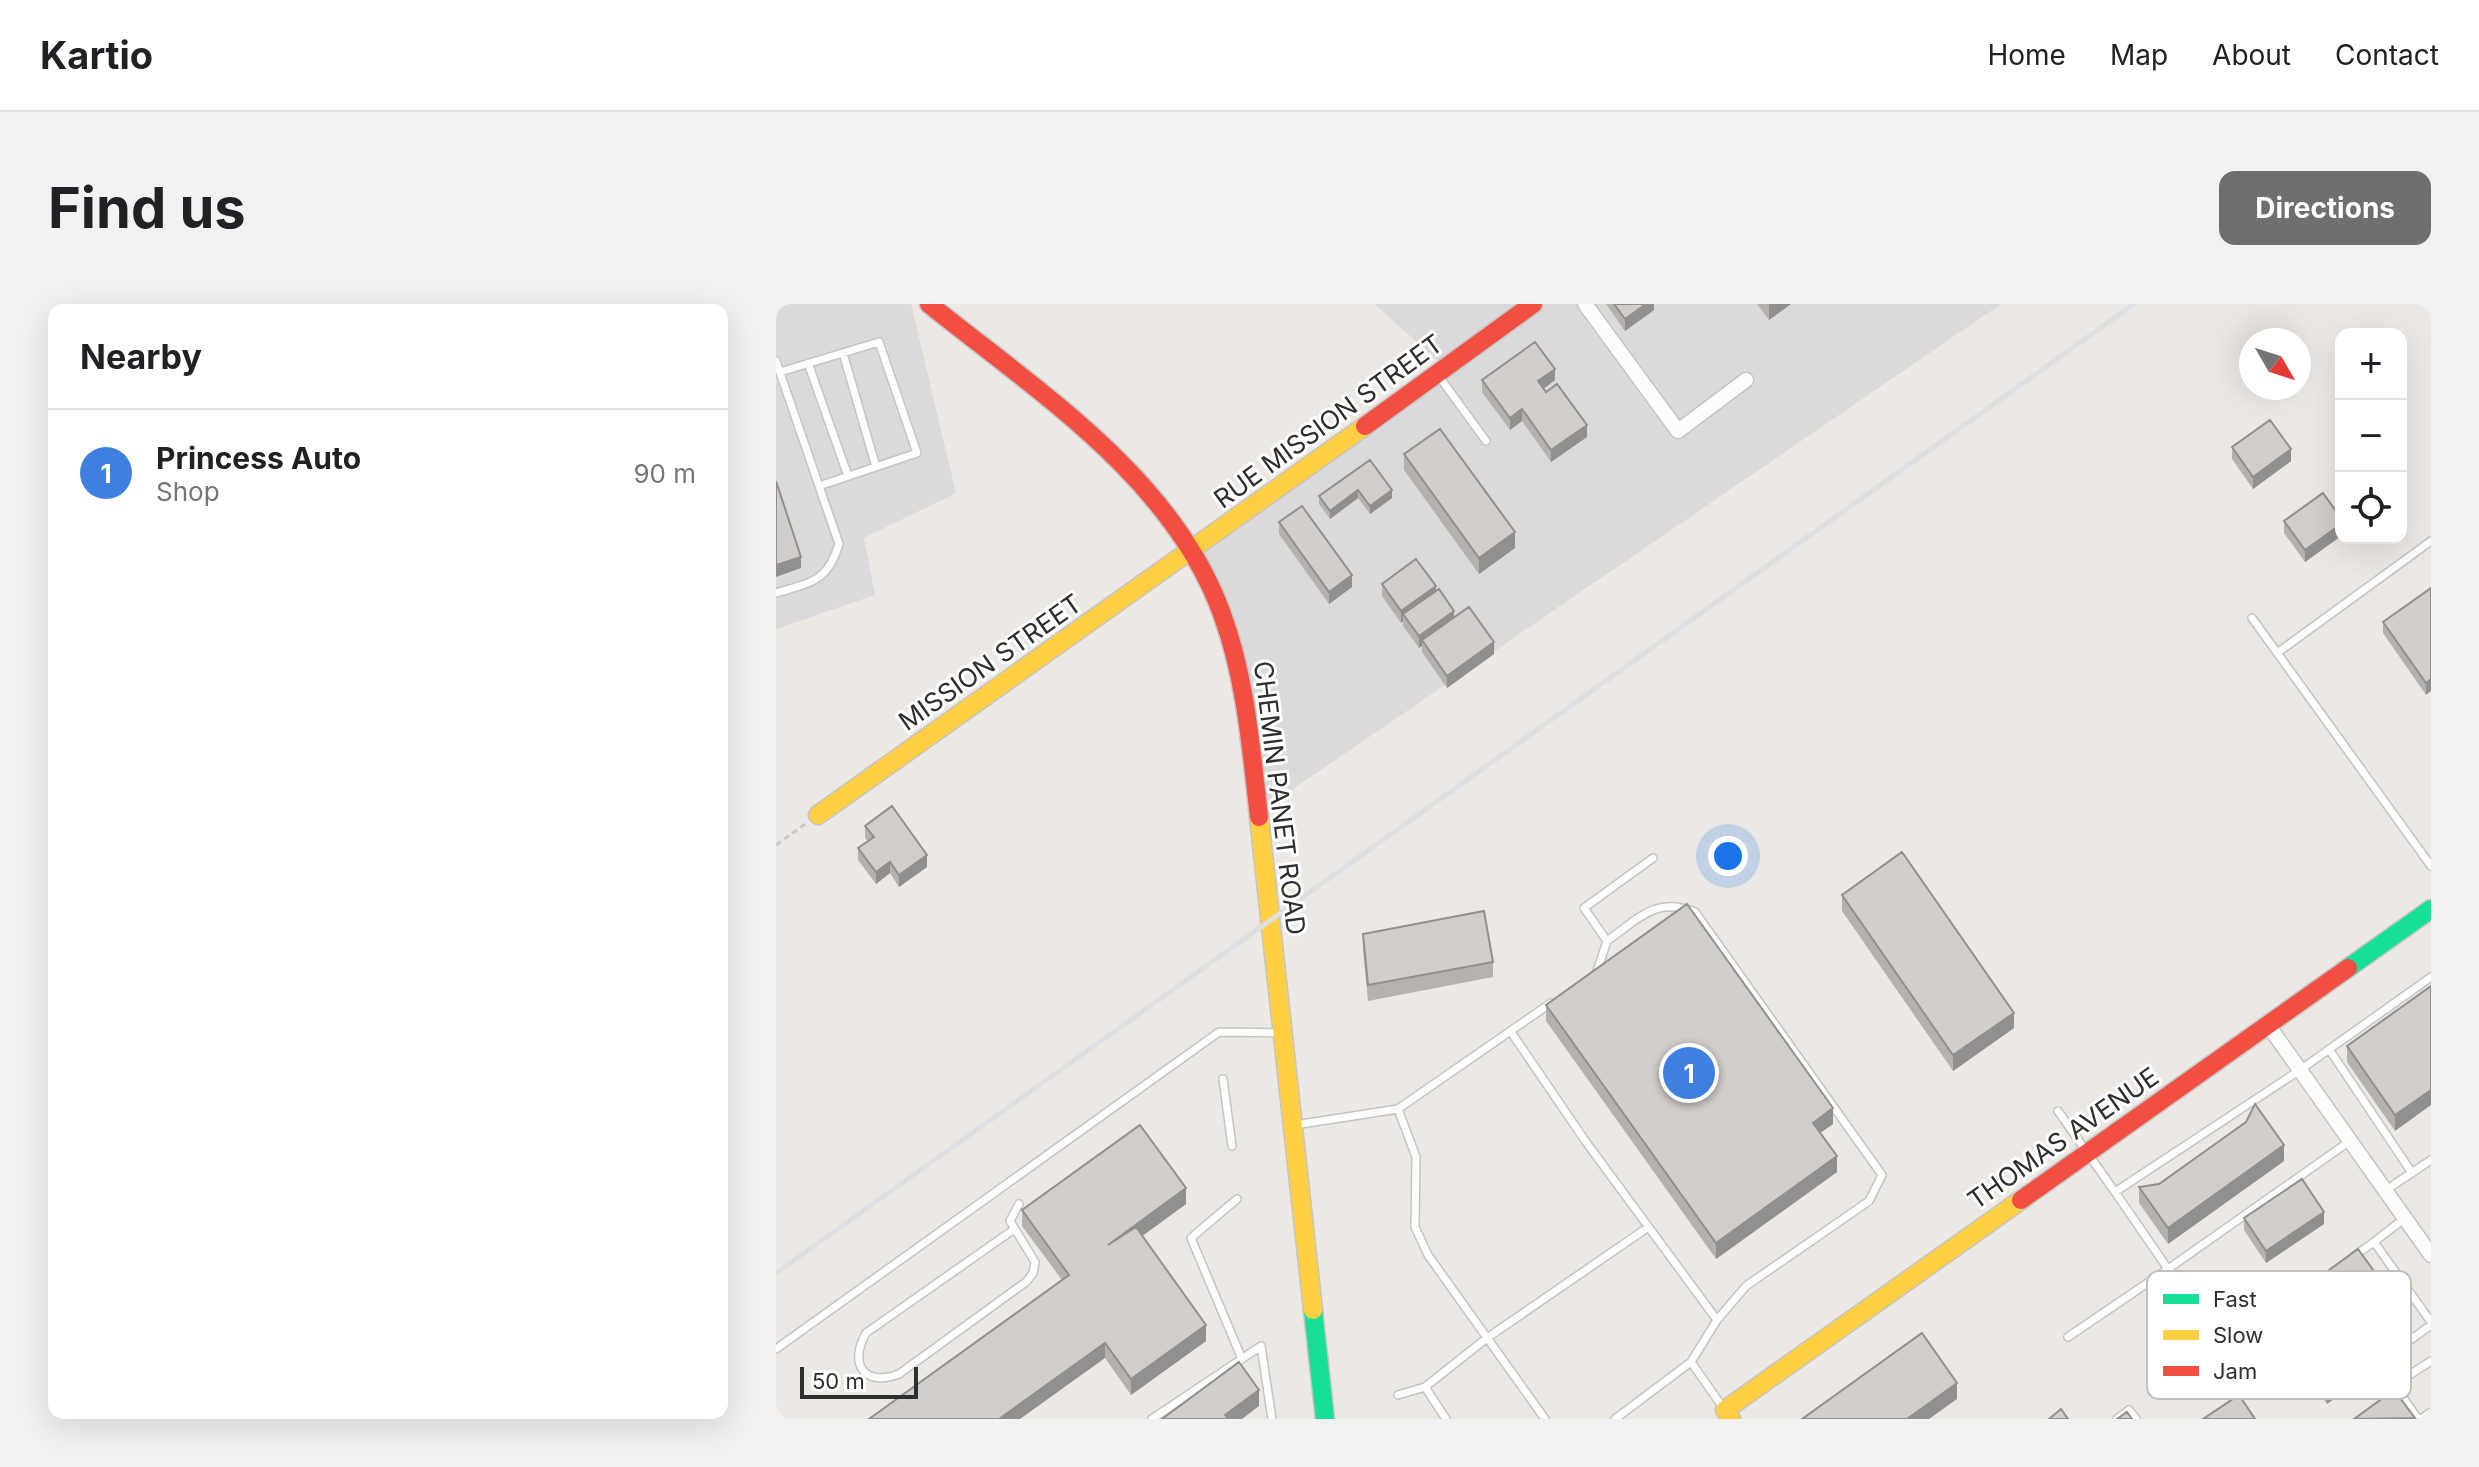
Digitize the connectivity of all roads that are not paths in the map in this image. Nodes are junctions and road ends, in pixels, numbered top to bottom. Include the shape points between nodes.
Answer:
1 (929, 304) edge
2 (1533, 304) edge
3 (1585, 304) edge
4 (843, 353) junction
5 (776, 361) edge
6 (808, 363) junction
7 (780, 372) junction
8 (1436, 373) junction
9 (1746, 380) dead end
10 (1486, 441) dead end
11 (876, 467) junction
12 (848, 476) junction
13 (819, 486) junction
14 (2431, 541) edge
15 (1192, 552) junction
16 (776, 593) edge
17 (2252, 618) dead end
18 (2277, 653) junction
19 (818, 815) road end
20 (1653, 858) dead end
21 (2431, 866) edge
22 (2431, 909) edge
23 (1607, 941) junction
24 (2431, 977) edge
25 (1587, 978) edge
26 (1561, 996) edge
27 (2268, 1025) junction
28 (1511, 1032) junction
29 (1282, 1033) junction
30 (2329, 1049) junction
31 (2300, 1070) junction
32 (1223, 1079) dead end
33 (1398, 1109) junction
34 (2058, 1111) dead end
35 (1293, 1125) junction
36 (2350, 1141) junction
37 (1232, 1146) dead end
38 (2089, 1152) junction
39 (2431, 1160) edge
40 (2412, 1173) junction
41 (2386, 1191) junction
42 (2115, 1192) junction
43 (1237, 1199) dead end
44 (1019, 1204) dead end
45 (2405, 1218) junction
46 (1647, 1228) junction
47 (1013, 1230) junction
48 (2374, 1242) junction
49 (2431, 1255) edge
50 (2349, 1260) edge
51 (2168, 1269) junction
52 (2165, 1271) edge
53 (2394, 1271) edge
54 (2147, 1283) edge
55 (2411, 1295) edge
56 (1717, 1320) junction
57 (2431, 1323) edge
58 (2068, 1337) dead end
59 (1487, 1338) junction
60 (2411, 1338) edge
61 (776, 1349) edge
62 (1242, 1359) junction
63 (2431, 1361) edge
64 (1691, 1362) junction
65 (2411, 1374) edge
66 (1425, 1387) junction
67 (1398, 1395) dead end
68 (2405, 1399) edge
69 (2431, 1412) edge
70 (1728, 1415) edge
71 (1152, 1419) edge
72 (1272, 1419) edge
73 (1325, 1419) edge
74 (1446, 1419) edge
75 (1545, 1419) edge
76 (1615, 1419) edge
77 (2117, 1419) edge
78 (2136, 1419) edge
79 (2420, 1419) edge

1 - 15 street, CHEMIN PANET ROAD via 1069,418 1138,484
2 - 8 street, RUE MISSION STREET
3 - 9 street via 1678,431
4 - 6 lane
4 - 11 lane
4 - 11 lane via 879,342 917,453
5 - 7 lane
6 - 7 lane
6 - 12 lane
7 - 13 lane
8 - 10 lane
8 - 15 street, RUE MISSION STREET
11 - 12 lane
12 - 13 lane
13 - 16 lane via 839,544 833,564 821,579
14 - 18 lane
15 - 19 street, MISSION STREET
15 - 29 street, CHEMIN PANET ROAD via 1234,648 1243,689
17 - 18 lane
18 - 21 lane
20 - 23 lane via 1584,908
22 - 27 street, THOMAS AVENUE
23 - 25 lane via 1599,970
23 - 56 lane via 1653,908 1675,903 1695,912 1882,1175 1869,1201 1746,1286
24 - 30 lane
26 - 28 lane
27 - 31 street
27 - 38 street, THOMAS AVENUE
28 - 33 lane
28 - 46 lane
29 - 35 street, CHEMIN PANET ROAD
29 - 61 lane via 1219,1032
30 - 31 lane
30 - 40 lane
31 - 36 street
31 - 42 lane
32 - 37 lane
33 - 35 lane
33 - 59 lane via 1416,1157 1415,1227 1428,1255
34 - 38 lane
35 - 73 street, CHEMIN PANET ROAD
36 - 41 street
36 - 51 lane
38 - 42 lane
38 - 70 street, THOMAS AVENUE
39 - 40 lane
40 - 41 lane
41 - 45 street
42 - 51 lane
43 - 62 lane via 1191,1238
44 - 47 lane via 1010,1221
45 - 48 lane
45 - 49 street
46 - 56 lane
46 - 59 lane
47 - 47 lane via 1035,1262 1026,1282 899,1374 884,1380 870,1375 859,1363 857,1350 866,1333
48 - 50 lane
48 - 53 lane
51 - 52 lane
54 - 58 lane
55 - 57 lane
56 - 64 lane
57 - 60 lane
59 - 66 lane
59 - 75 lane
62 - 71 lane
62 - 72 lane via 1261,1346
63 - 65 lane
64 - 70 lane
64 - 76 lane
66 - 67 lane
66 - 74 lane
68 - 79 lane
69 - 79 lane
77 - 78 lane via 2129,1410

